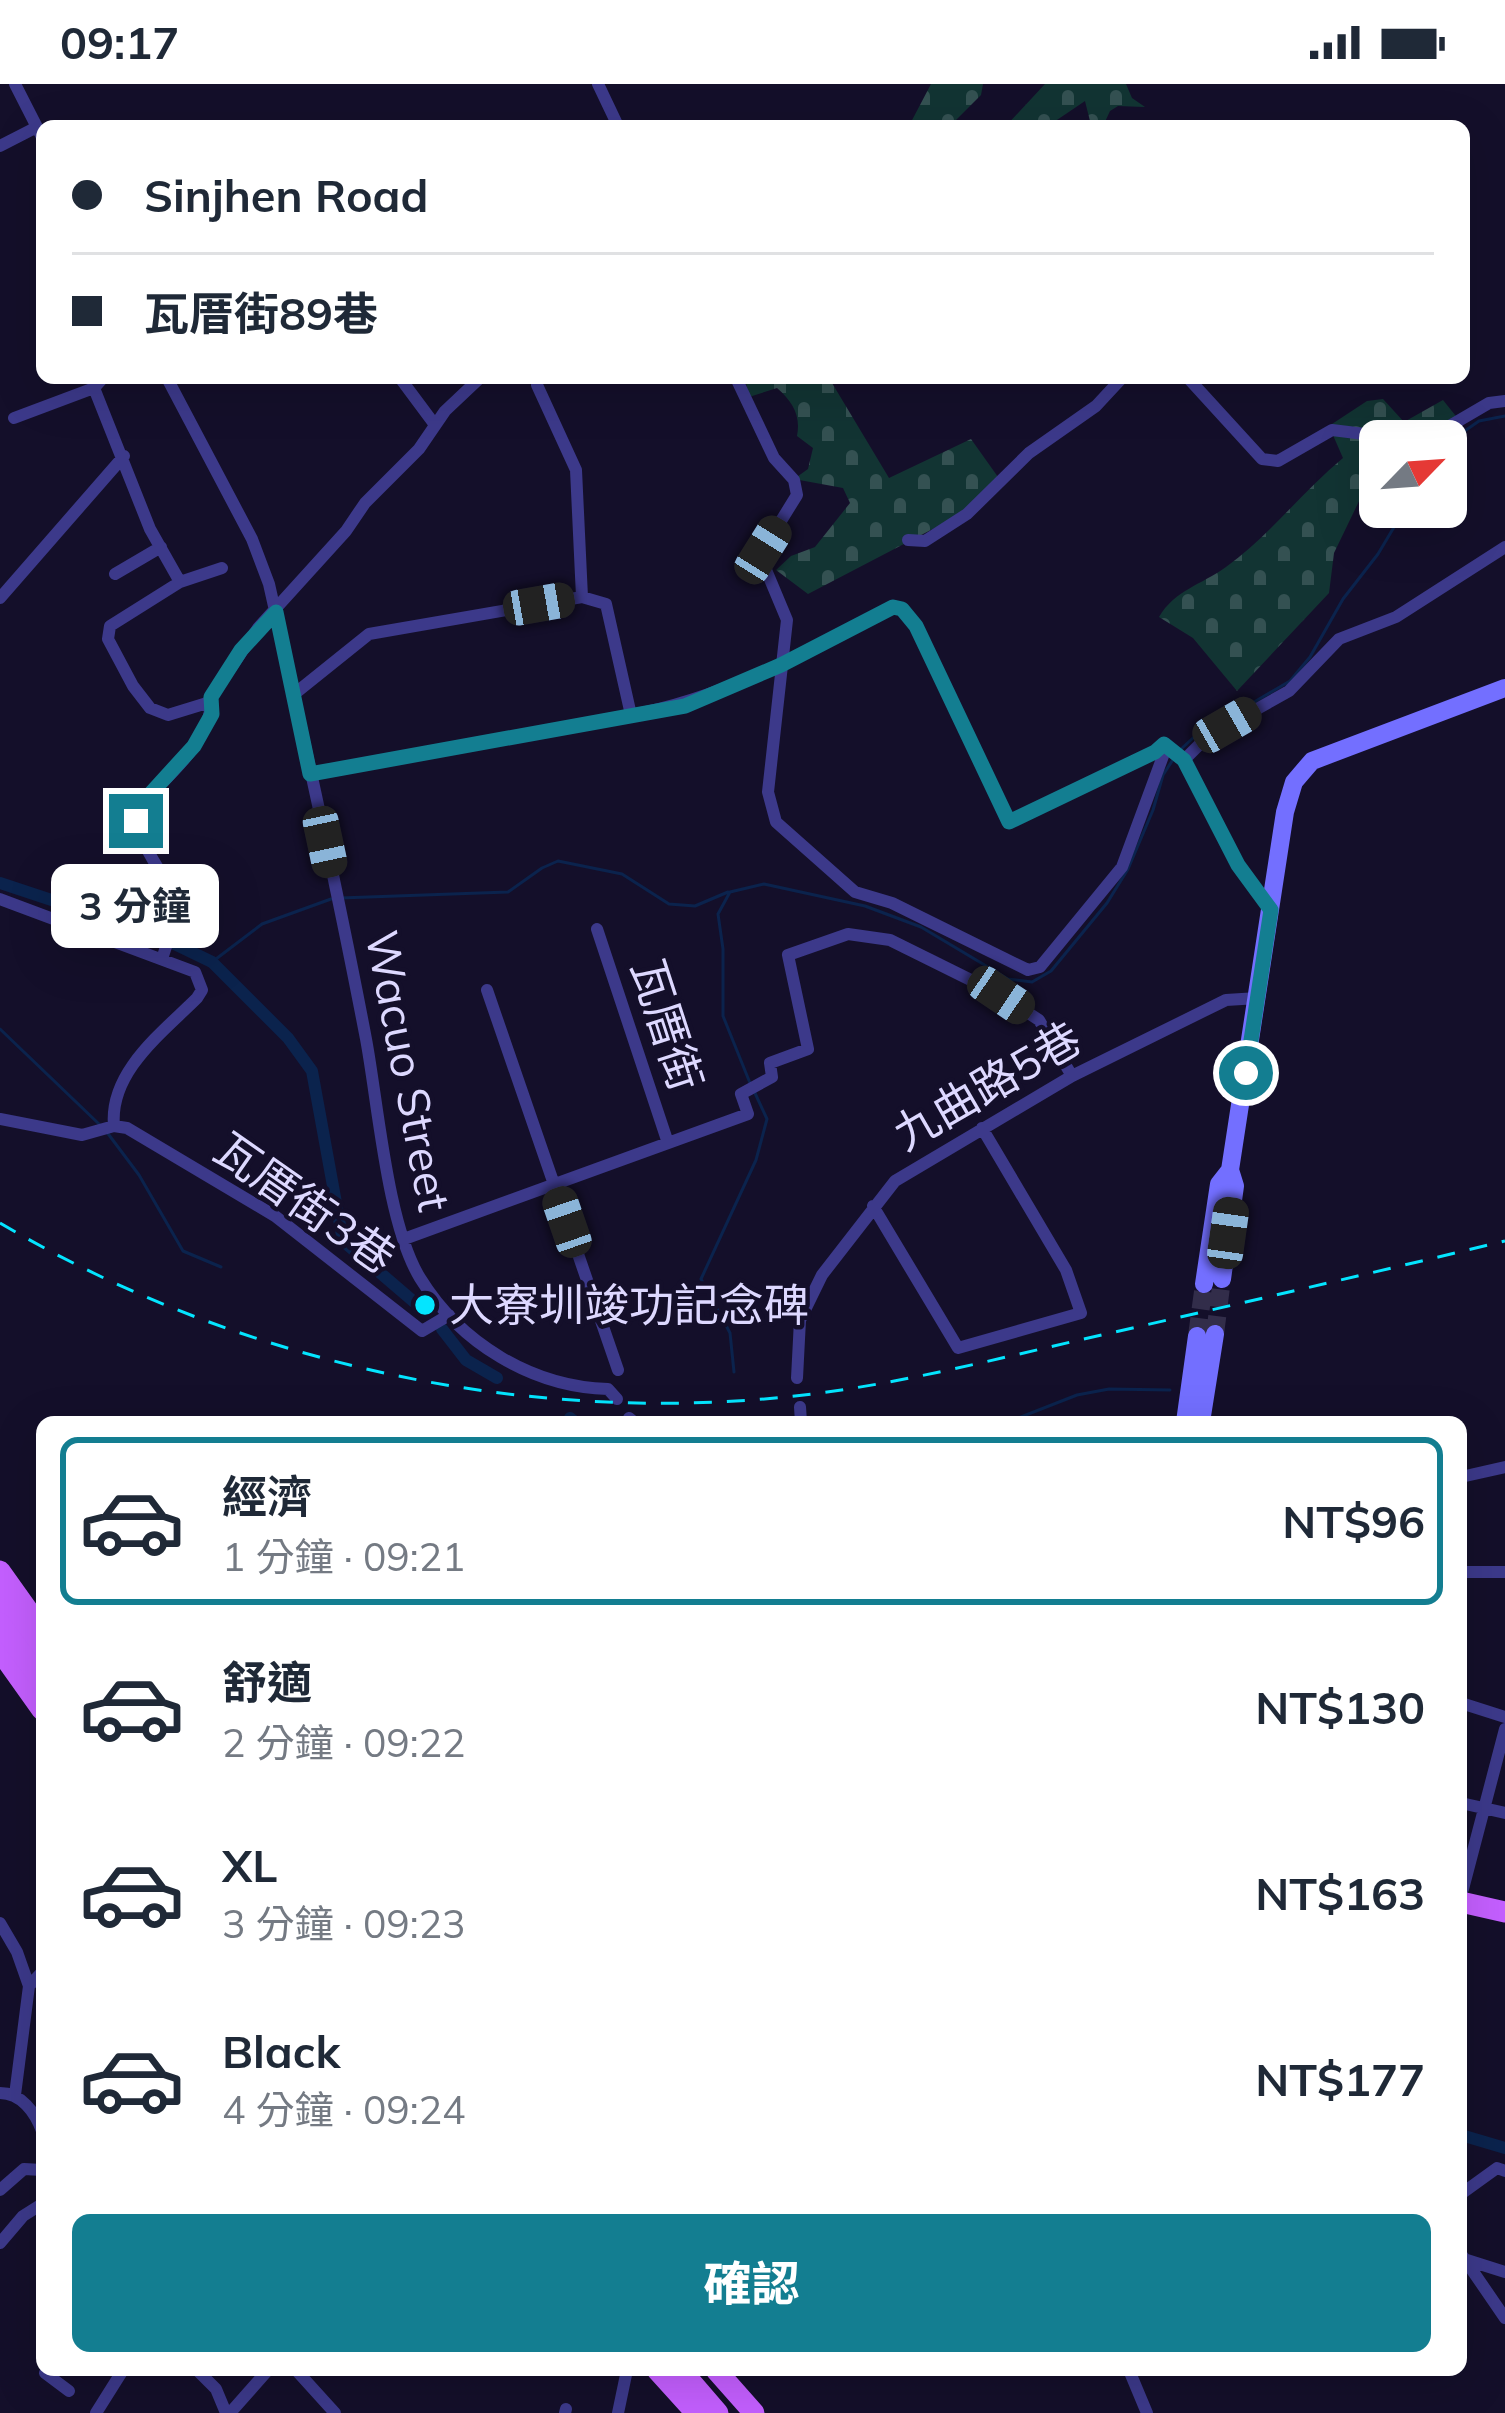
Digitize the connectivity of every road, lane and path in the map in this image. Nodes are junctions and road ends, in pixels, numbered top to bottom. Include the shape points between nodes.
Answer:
1 (15, 84) edge
2 (598, 84) edge
3 (615, 120) edge
4 (36, 124) edge
5 (36, 133) edge
6 (0, 146) edge
7 (97, 384) edge
8 (99, 384) edge
9 (170, 384) edge
10 (404, 384) edge
11 (474, 384) edge
12 (739, 384) edge
13 (1116, 384) edge
14 (1193, 384) edge
15 (537, 385) dead end
16 (1505, 401) edge
17 (14, 418) dead end
18 (1459, 420) edge
19 (435, 425) junction
20 (1359, 433) edge
21 (124, 456) junction
22 (908, 539) dead end
23 (161, 547) junction
24 (1505, 547) edge
25 (223, 568) dead end
26 (116, 574) dead end
27 (180, 582) junction
28 (582, 597) junction
29 (0, 598) edge
30 (276, 612) junction
31 (781, 665) junction
32 (1505, 688) edge
33 (293, 695) junction
34 (211, 697) junction
35 (625, 716) junction
36 (1166, 748) junction
37 (1184, 760) junction
38 (310, 774) junction
39 (0, 899) edge
40 (1271, 910) junction
41 (597, 929) dead end
42 (164, 956) junction
43 (487, 990) dead end
44 (1258, 998) junction
45 (1072, 1076) junction
46 (0, 1119) edge
47 (111, 1127) junction
48 (982, 1127) junction
49 (668, 1143) junction
50 (554, 1185) junction
51 (873, 1206) junction
52 (404, 1239) junction
53 (1213, 1281) tunnel mouth
54 (449, 1315) junction
55 (618, 1370) dead end
56 (797, 1378) dead end
57 (617, 1399) dead end
58 (1186, 1416) edge
59 (1201, 1416) edge
60 (1505, 1467) edge
61 (1467, 1476) edge
62 (0, 1571) edge
63 (1505, 1571) edge
64 (1467, 1572) edge
65 (0, 1598) edge
66 (36, 1622) edge
67 (0, 1623) edge
68 (36, 1649) edge
69 (2, 1656) edge
70 (36, 1658) edge
71 (36, 1674) edge
72 (36, 1701) edge
73 (1467, 1705) edge
74 (1505, 1717) edge
75 (1505, 1729) edge
76 (1467, 1804) edge
77 (1484, 1808) junction
78 (1505, 1813) edge
79 (1467, 1874) edge
80 (1467, 1894) edge
81 (1467, 1895) edge
82 (1505, 1898) edge
83 (1505, 1912) edge
84 (0, 1923) edge
85 (36, 1978) edge
86 (28, 1986) junction
87 (8, 2094) edge
88 (36, 2120) edge
89 (36, 2170) edge
90 (1505, 2171) edge
91 (1467, 2189) edge
92 (0, 2190) edge
93 (36, 2208) edge
94 (0, 2242) edge
95 (1467, 2258) edge
96 (1467, 2263) edge
97 (1505, 2272) edge
98 (1505, 2318) edge
99 (49, 2376) edge
100 (119, 2376) edge
101 (203, 2376) edge
102 (262, 2376) edge
103 (301, 2376) edge
104 (626, 2376) edge
105 (662, 2376) edge
106 (686, 2376) edge
107 (706, 2376) edge
108 (721, 2376) edge
109 (1132, 2376) edge
110 (69, 2391) dead end
111 (689, 2406) edge
112 (96, 2413) edge
113 (228, 2413) edge
114 (335, 2413) edge
115 (618, 2413) edge
116 (718, 2413) edge
117 (739, 2413) edge
118 (754, 2413) edge
119 (1147, 2413) edge

1 - 4 street
2 - 3 street
5 - 6 street
7 - 17 street
8 - 21 street
9 - 30 street, Wacuo Street via 252,539
10 - 19 street
11 - 19 street
12 - 31 street via 797,495 763,550 785,609
13 - 22 street via 967,514 925,541
14 - 20 street via 1262,459 1278,461 1332,430
15 - 28 street via 576,470
16 - 18 street
19 - 30 street
21 - 23 street
21 - 29 street
23 - 26 street
23 - 27 street
24 - 37 street via 1396,617 1339,639 1289,691 1207,737
25 - 27 street
27 - 34 street via 125,614 108,639 158,713 200,708
28 - 33 street via 369,634
28 - 35 street via 606,604
30 - 33 street, Wacuo Street
30 - 34 street
31 - 35 street via 685,706
31 - 36 street via 902,609 1009,822
31 - 36 street via 768,792 776,822 855,892 1028,970 1058,948 1122,867
32 - 40 street via 1339,749 1301,771 1285,812
33 - 38 street, Wacuo Street
34 - 42 street via 212,714 194,746 142,803 136,821 176,899 179,918
35 - 38 street
36 - 37 street
37 - 40 street
38 - 52 street, Wacuo Street
39 - 42 street
40 - 44 street
41 - 49 street, 瓦厝街
42 - 47 street via 196,972 202,990 142,1052 112,1108
43 - 50 street
44 - 45 street, 九曲路5巷 via 1226,1000
44 - 53 street via 1230,1169 1219,1184
45 - 48 street, 九曲路5巷
45 - 49 street, 瓦厝街 via 1039,1020 1001,995 890,940 848,934 788,955 808,1049 770,1063 772,1078 741,1094 748,1114
46 - 47 street via 91,1135
47 - 54 street, 瓦厝街3巷 via 127,1128 274,1216 422,1331
48 - 51 street, 九曲路5巷 via 912,1168
48 - 51 street via 1066,1270 1081,1313 958,1348
49 - 50 street, 瓦厝街
50 - 52 street, 瓦厝街
50 - 55 street
51 - 56 street, 九曲路5巷 via 800,1320
52 - 54 street, Wacuo Street
54 - 57 street, Wacuo Street via 532,1375 608,1389
58 - 59 street via 1206,1335
60 - 61 street
62 - 66 main road
63 - 64 street
65 - 68 main road
67 - 71 main road, bridge
69 - 70 main road
69 - 72 main road
73 - 74 street
75 - 77 street
76 - 77 street
77 - 78 street
77 - 79 street
80 - 82 main road
81 - 83 main road
84 - 86 street
85 - 86 street
86 - 87 street
87 - 88 street
89 - 92 street
90 - 91 street via 1496,2168
93 - 94 street
95 - 97 street
96 - 98 street
99 - 110 street
100 - 112 street
101 - 113 street
102 - 113 street
103 - 114 street
104 - 115 street
105 - 111 main road
106 - 116 main road
107 - 117 main road
108 - 118 main road
109 - 119 street

